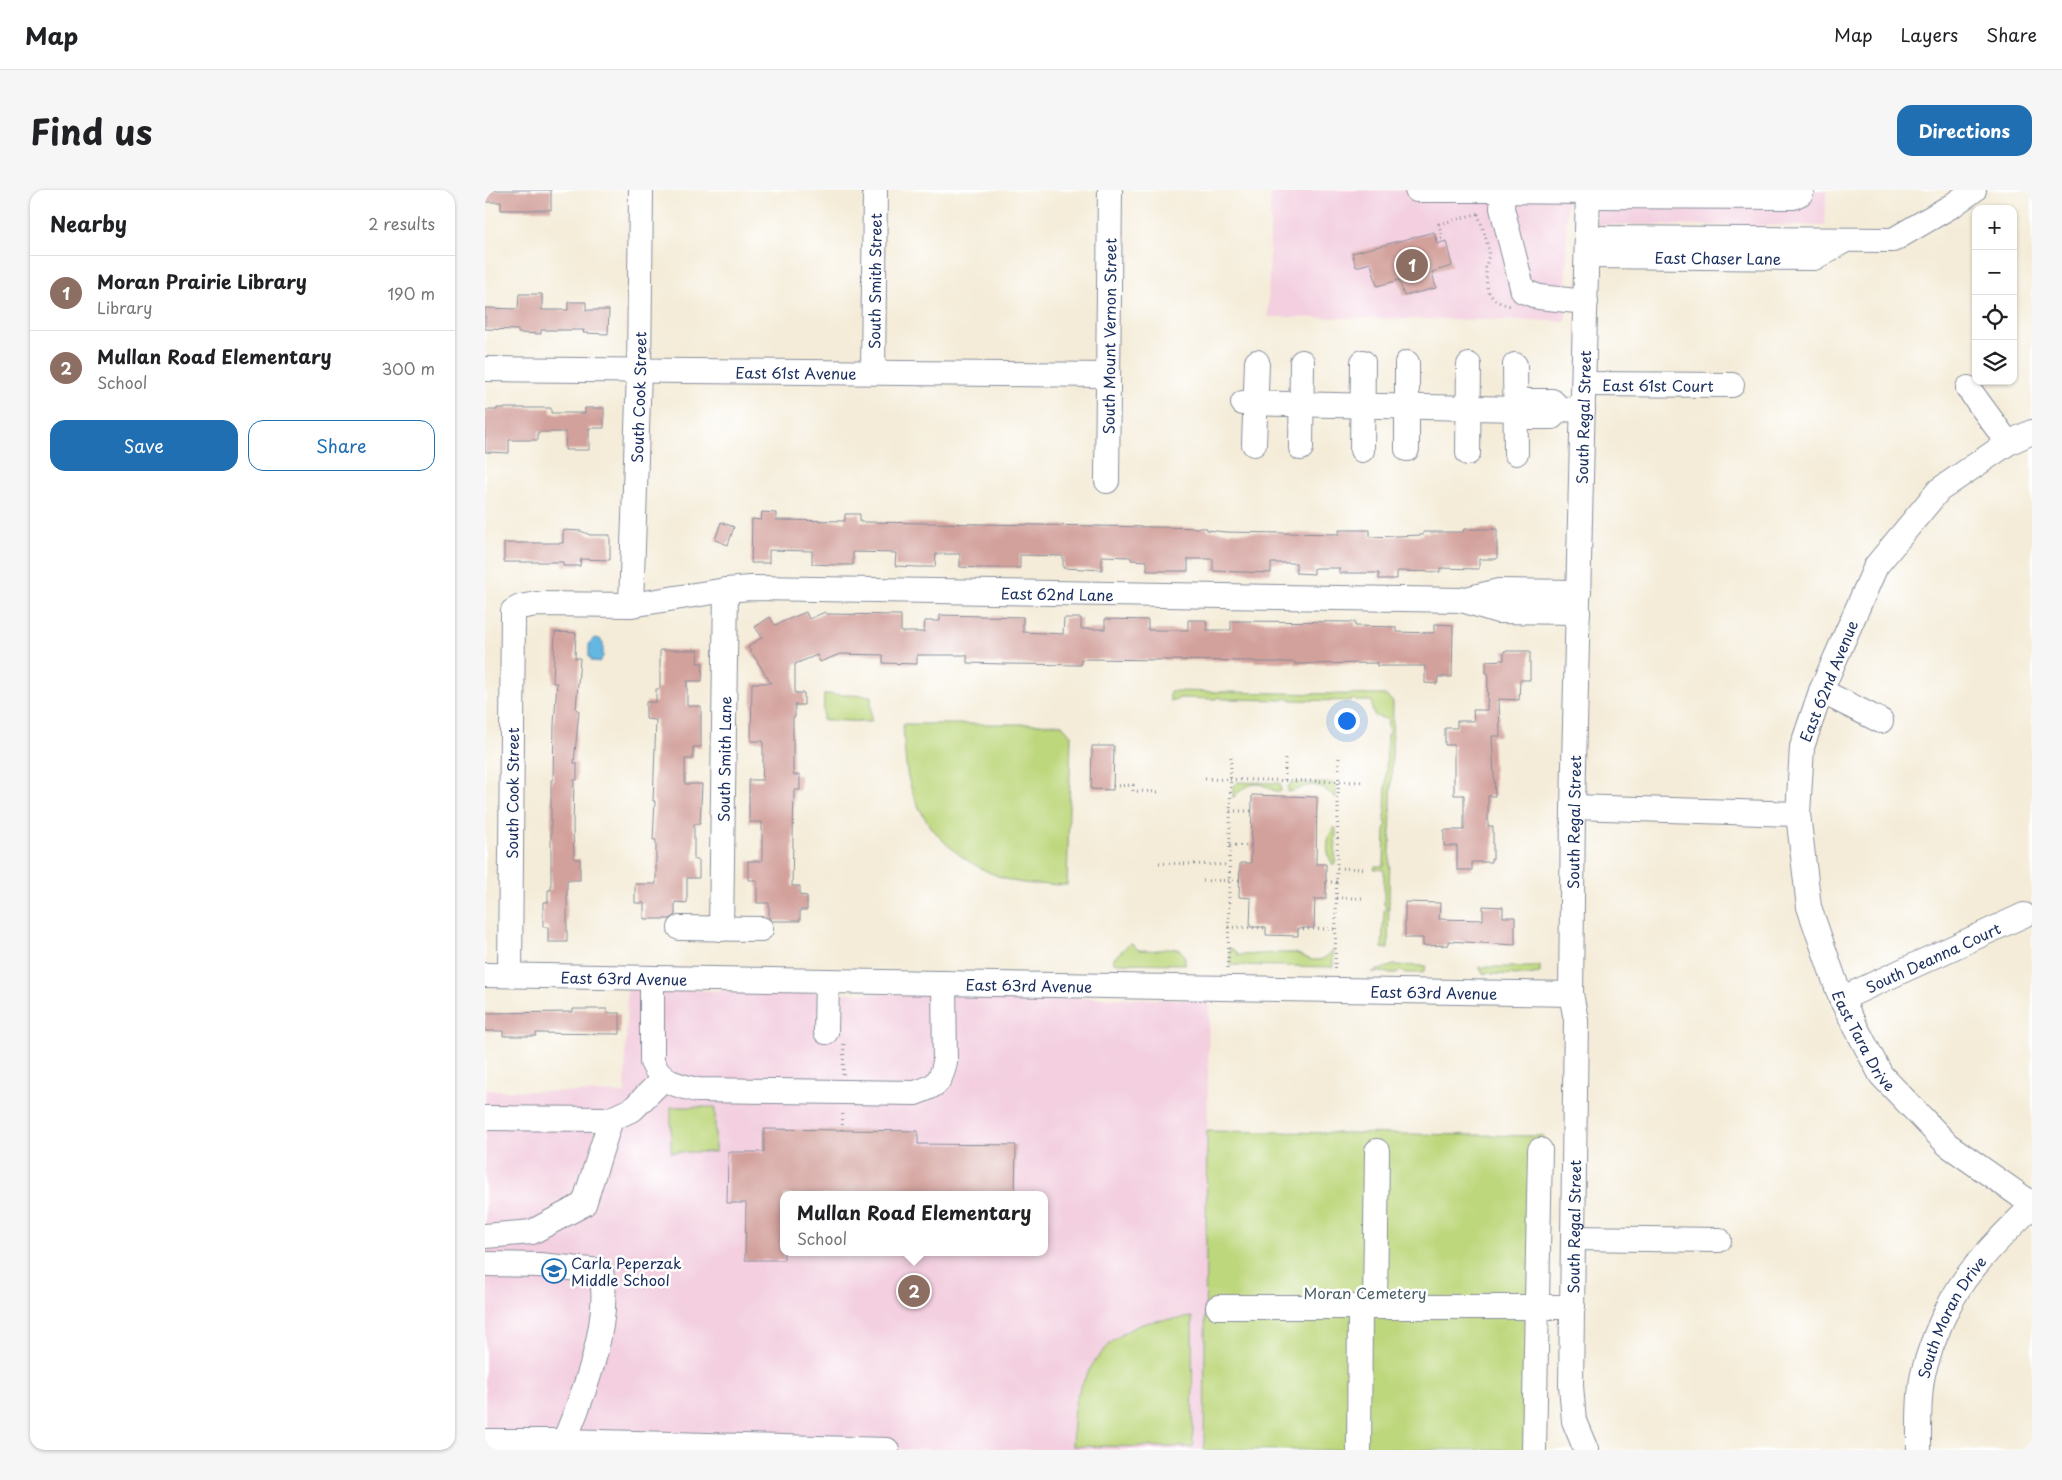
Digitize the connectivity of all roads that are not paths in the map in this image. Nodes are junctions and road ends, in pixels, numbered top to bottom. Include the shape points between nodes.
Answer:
1 (641, 190) edge
2 (875, 190) edge
3 (1109, 190) edge
4 (1417, 190) edge
5 (1503, 190) edge
6 (1802, 190) edge
7 (1972, 191) edge
8 (1588, 193) edge
9 (1773, 193) edge
10 (1587, 247) junction
11 (1586, 302) junction
12 (1257, 362) dead end
13 (1302, 362) dead end
14 (1363, 362) dead end
15 (1407, 363) dead end
16 (1469, 365) dead end
17 (1515, 365) dead end
18 (485, 369) edge
19 (639, 371) junction
20 (873, 372) junction
21 (1107, 375) junction
22 (1584, 384) junction
23 (1731, 385) dead end
24 (1968, 388) dead end
25 (1249, 403) junction
26 (1302, 404) junction
27 (1362, 405) junction
28 (1406, 406) junction
29 (1469, 408) junction
30 (1518, 408) junction
31 (1583, 410) junction
32 (2032, 432) edge
33 (2008, 443) junction
34 (1254, 444) dead end
35 (1301, 448) dead end
36 (1362, 450) dead end
37 (1407, 450) dead end
38 (1468, 453) dead end
39 (1515, 453) dead end
40 (1107, 481) dead end
41 (726, 590) junction
42 (1462, 600) junction
43 (1579, 602) junction
44 (631, 605) junction
45 (1821, 692) junction
46 (1881, 720) dead end
47 (1573, 807) junction
48 (1799, 814) junction
49 (2024, 914) dead end
50 (680, 928) dead end
51 (721, 929) junction
52 (761, 929) dead end
53 (485, 975) edge
54 (510, 975) junction
55 (652, 978) junction
56 (827, 981) junction
57 (944, 983) junction
58 (1571, 994) junction
59 (1841, 999) junction
60 (835, 1032) road end
61 (663, 1079) junction
62 (485, 1118) edge
63 (611, 1119) junction
64 (1540, 1150) dead end
65 (1377, 1151) dead end
66 (2032, 1205) edge
67 (485, 1236) edge
68 (1574, 1238) junction
69 (1719, 1240) dead end
70 (485, 1264) edge
71 (1218, 1307) dead end
72 (1368, 1307) junction
73 (1537, 1307) junction
74 (1573, 1307) junction
75 (485, 1441) edge
76 (565, 1441) junction
77 (887, 1450) edge
78 (1359, 1450) edge
79 (1535, 1450) edge
80 (1586, 1450) edge
81 (1919, 1450) edge

1 - 19 street, South Cook Street
2 - 20 street, South Smith Street
3 - 21 street, South Mount Vernon Street
4 - 5 street
5 - 8 street
5 - 11 street via 1502,208 1523,291 1539,297
6 - 9 street via 1801,194 1793,197
7 - 10 street, East Chaser Lane via 1893,240 1846,240 1814,258
8 - 9 street
8 - 10 street, South Regal Street
10 - 11 street, South Regal Street
11 - 22 street, South Regal Street
12 - 25 street
13 - 26 street
14 - 27 street
15 - 28 street
16 - 29 street
17 - 30 street
18 - 19 street, East 61st Avenue
19 - 20 street, East 61st Avenue
19 - 44 street, South Cook Street
20 - 21 street, East 61st Avenue
21 - 40 street, South Mount Vernon Street
22 - 23 street, East 61st Court
22 - 31 street, South Regal Street
24 - 33 street
25 - 26 street
25 - 34 street
26 - 27 street
26 - 35 street
27 - 28 street
27 - 36 street
28 - 29 street
28 - 37 street
29 - 30 street
29 - 38 street
30 - 31 street via 1528,401 1552,401 1560,409
30 - 39 street
31 - 43 street, South Regal Street
32 - 33 street, East 62nd Avenue
33 - 45 street, East 62nd Avenue via 1939,490 1877,566
41 - 42 street, East 62nd Lane
41 - 44 street, East 62nd Lane
41 - 51 street, South Smith Lane
42 - 43 street, East 62nd Lane via 1499,591
42 - 43 street, East 62nd Lane via 1498,611 1526,612
43 - 47 street, South Regal Street
44 - 54 street, South Cook Street via 537,604 513,611
45 - 46 street
45 - 48 street, East 62nd Avenue via 1801,747
47 - 48 street
47 - 58 street, South Regal Street
48 - 59 street, East Tara Drive via 1809,907
49 - 59 street, South Deanna Court
50 - 51 street
51 - 52 street
53 - 54 street, East 63rd Avenue
54 - 55 street, East 63rd Avenue
55 - 56 street, East 63rd Avenue
55 - 61 street via 652,1062 656,1073
56 - 57 street, East 63rd Avenue
56 - 60 street
57 - 58 street, East 63rd Avenue
57 - 61 street via 945,1062 938,1082 929,1089 915,1093 697,1090
58 - 68 street, South Regal Street via 1576,1020
59 - 66 street, East Tara Drive via 1881,1075 1948,1145
61 - 63 street via 633,1109
62 - 63 street
63 - 67 street via 584,1204 532,1232
64 - 73 street
65 - 72 street
66 - 81 street, South Moran Drive via 1964,1281 1941,1324 1924,1371
68 - 69 street
68 - 74 street, South Regal Street
70 - 76 street via 601,1271 604,1282 602,1320 583,1397
71 - 72 street
72 - 73 street
72 - 78 street
73 - 74 street
73 - 79 street
74 - 80 street, South Regal Street via 1571,1385 1574,1421
75 - 76 street
76 - 77 street

